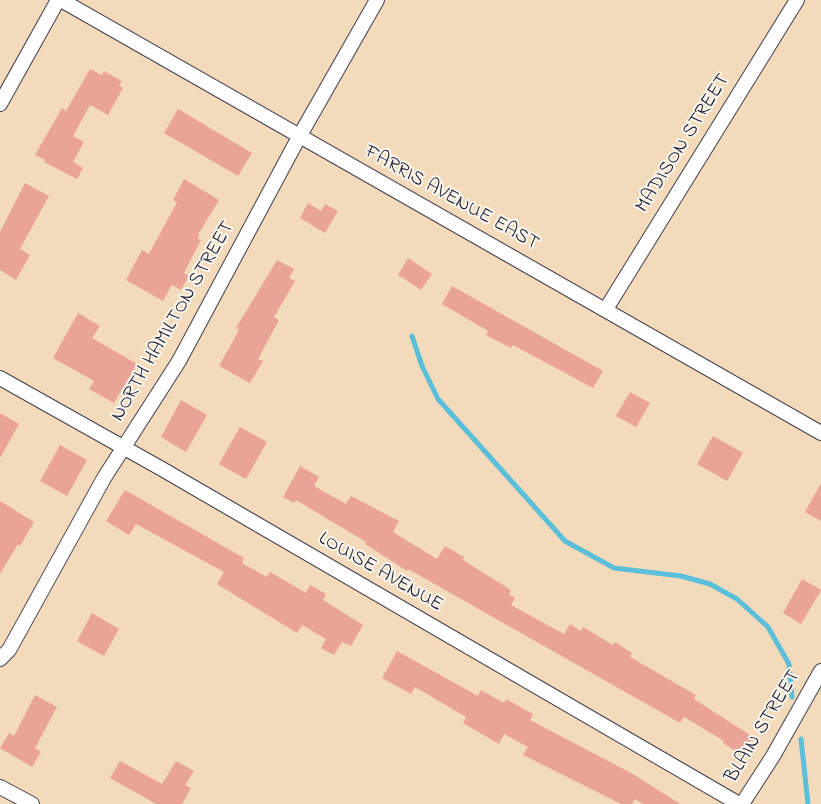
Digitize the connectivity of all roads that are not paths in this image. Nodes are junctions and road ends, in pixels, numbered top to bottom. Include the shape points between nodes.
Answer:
1 (60, 0) edge
2 (377, 0) edge
3 (797, 0) edge
4 (0, 104) edge
5 (299, 137) junction
6 (606, 309) junction
7 (0, 378) edge
8 (821, 433) edge
9 (125, 449) junction
10 (0, 659) edge
11 (821, 671) edge
12 (0, 787) edge
13 (32, 804) edge
14 (740, 804) edge

1 - 4 street
1 - 5 street, FARRIS AVENUE EAST
2 - 5 street, NORTH HAMILTON STREET
3 - 6 street, MADISON STREET
5 - 6 street, FARRIS AVENUE EAST
5 - 9 street, NORTH HAMILTON STREET via 179,361
6 - 8 street, FARRIS AVENUE EAST
7 - 9 street, LOUISE AVENUE
9 - 10 street, NORTH HAMILTON STREET via 104,478 9,650
9 - 14 street, LOUISE AVENUE
11 - 14 street, BLAIN STREET via 773,756
12 - 13 street

